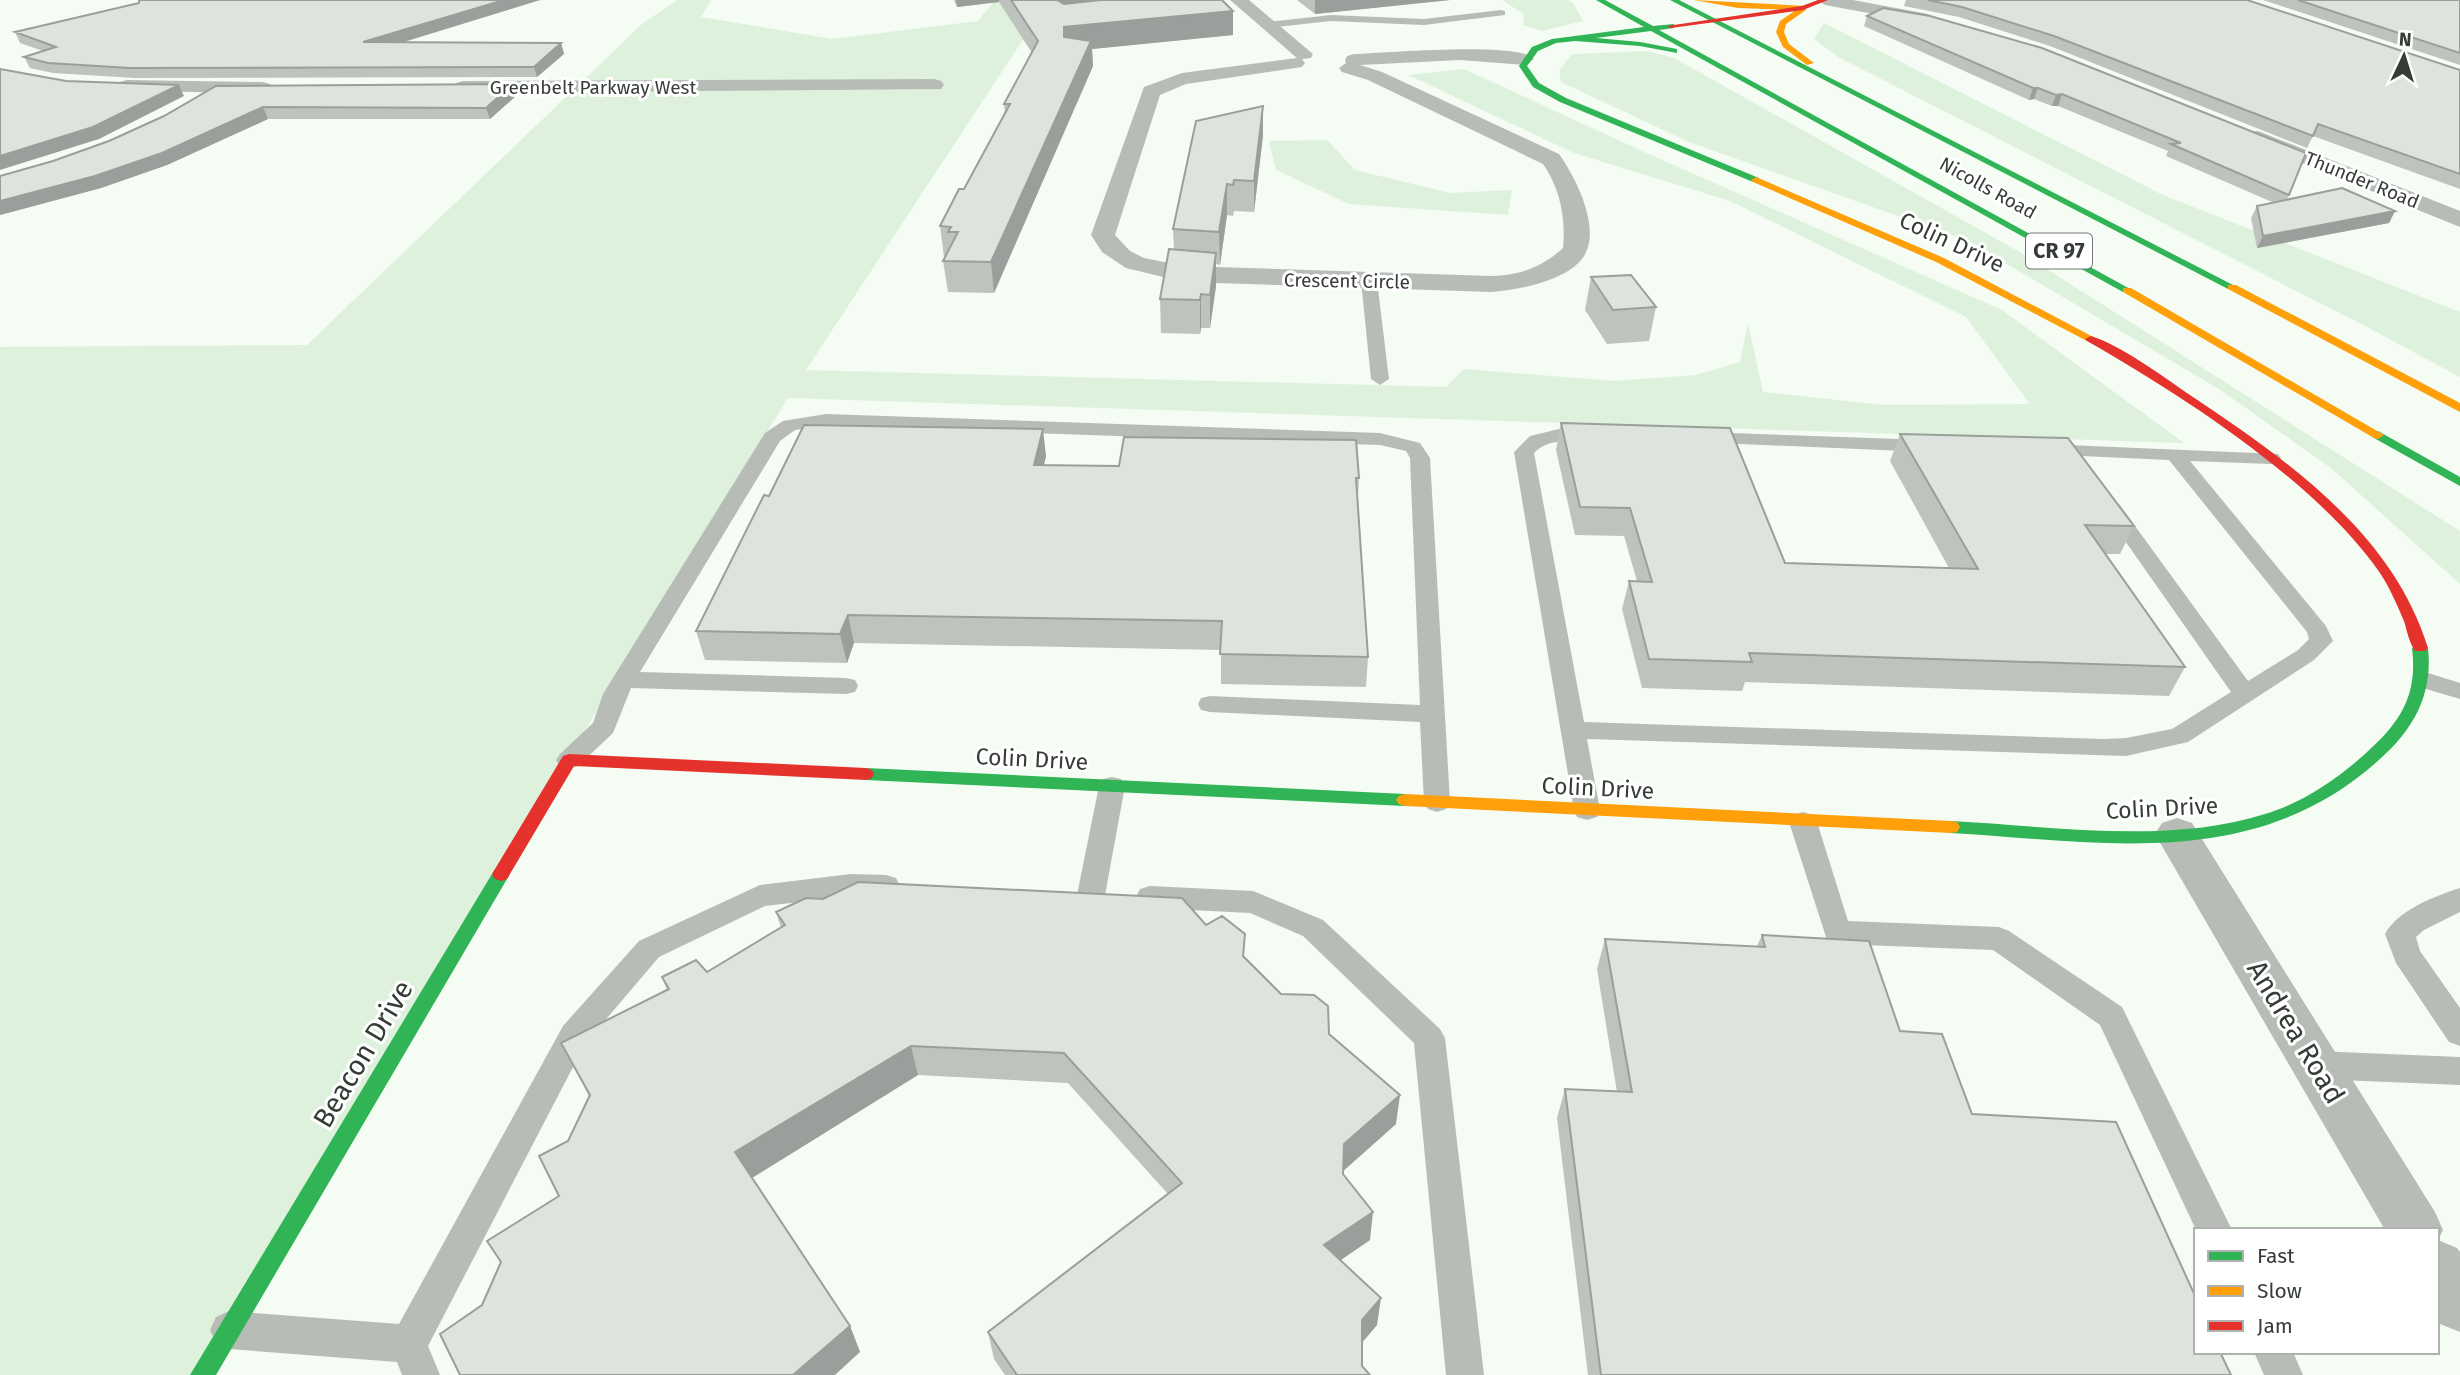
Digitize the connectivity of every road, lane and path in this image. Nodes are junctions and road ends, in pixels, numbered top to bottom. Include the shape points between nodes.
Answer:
1 (1585, 0) edge
2 (1600, 0) edge
3 (1674, 0) edge
4 (1697, 0) edge
5 (1825, 0) edge
6 (1235, 1) edge
7 (1803, 8) junction
8 (1501, 13) dead end
9 (1714, 21) junction
10 (1950, 24) edge
11 (1268, 25) junction
12 (1653, 29) junction
13 (1569, 38) junction
14 (1525, 60) junction
15 (1339, 61) junction
16 (1303, 63) junction
17 (1754, 83) junction
18 (103, 85) edge
19 (934, 85) dead end
20 (446, 87) edge
21 (216, 88) junction
22 (284, 88) edge
23 (1846, 88) junction
24 (184, 108) edge
25 (2237, 129) edge
26 (2460, 220) edge
27 (1369, 281) junction
28 (1380, 379) dead end
29 (2460, 408) edge
30 (1612, 435) edge
31 (1681, 438) edge
32 (1946, 447) edge
33 (2029, 449) edge
34 (2071, 451) junction
35 (2174, 454) junction
36 (2271, 458) junction
37 (2087, 473) edge
38 (2460, 482) edge
39 (2103, 495) edge
40 (624, 680) junction
41 (2425, 680) junction
42 (846, 686) dead end
43 (2460, 691) edge
44 (2245, 694) junction
45 (1210, 704) dead end
46 (1434, 714) junction
47 (1573, 730) junction
48 (569, 760) junction
49 (1112, 786) junction
50 (1437, 802) junction
51 (1587, 810) junction
52 (1803, 822) junction
53 (2178, 834) junction
54 (918, 888) edge
55 (2460, 899) edge
56 (2460, 1033) edge
57 (2315, 1065) junction
58 (2460, 1071) edge
59 (2213, 1228) edge
60 (2414, 1228) edge
61 (2439, 1270) edge
62 (2460, 1304) edge
63 (229, 1330) junction
64 (2274, 1354) edge
65 (415, 1359) edge
66 (202, 1375) edge
67 (1465, 1375) edge
68 (2284, 1375) edge

1 - 13 main road via 1597,10 1599,21
2 - 12 main road, Nicolls Road / CR 97
3 - 9 main road, Nicolls Road / CR 97
4 - 7 main road
5 - 7 main road
5 - 10 street
6 - 11 street
7 - 9 main road
7 - 23 main road via 1783,23 1783,40
8 - 11 lane via 1424,22 1338,18
9 - 12 main road
9 - 23 main road, Nicolls Road / CR 97
11 - 16 street
12 - 13 main road
12 - 17 main road, Nicolls Road / CR 97
13 - 14 main road via 1544,44
13 - 17 main road via 1660,47
14 - 15 street via 1460,54
14 - 36 main road, Colin Drive via 1529,78 1563,100 1871,229 2055,318 2189,398
15 - 16 street
15 - 27 street, Crescent Circle via 1551,159 1577,220 1576,250 1560,266 1532,280 1491,284
16 - 27 street, Crescent Circle via 1182,79 1151,91 1103,235 1107,246 1118,254 1171,273
17 - 38 main road, Nicolls Road / CR 97 via 2165,310
18 - 21 street
19 - 20 street, Greenbelt Parkway West
21 - 22 street
21 - 24 street
23 - 29 main road, Nicolls Road / CR 97
25 - 26 street, Thunder Road
27 - 28 lane
30 - 47 lane via 1560,433 1539,439 1524,453
31 - 32 lane
33 - 34 lane
34 - 35 lane
34 - 37 lane
35 - 36 lane
35 - 44 lane via 2318,631 2321,641
36 - 41 main road, Colin Drive via 2356,532 2386,570 2422,649
39 - 44 lane
40 - 42 lane
40 - 46 lane via 772,437 790,425 827,420 1380,439 1413,447 1420,458
40 - 48 lane via 604,727
41 - 43 lane
41 - 53 main road, Colin Drive via 2408,720 2386,746 2334,787 2292,811 2245,827
44 - 47 lane via 2179,736 2126,747
45 - 46 lane
46 - 50 lane
47 - 51 lane
48 - 49 main road, Colin Drive
48 - 63 main road, Beacon Drive
49 - 50 main road, Colin Drive
49 - 67 lane via 1077,894 1253,902 1313,928 1429,1038
50 - 51 main road, Colin Drive
51 - 52 main road, Colin Drive
52 - 53 main road, Colin Drive
52 - 59 lane via 1837,932 1999,939 2111,1016
53 - 57 street, Andrea Road
54 - 65 lane via 851,885 760,896 649,949 574,1035
55 - 56 lane via 2400,934 2407,956
57 - 58 lane
57 - 60 street, Andrea Road
61 - 62 street
63 - 65 lane
63 - 66 main road, Beacon Drive
64 - 68 lane

